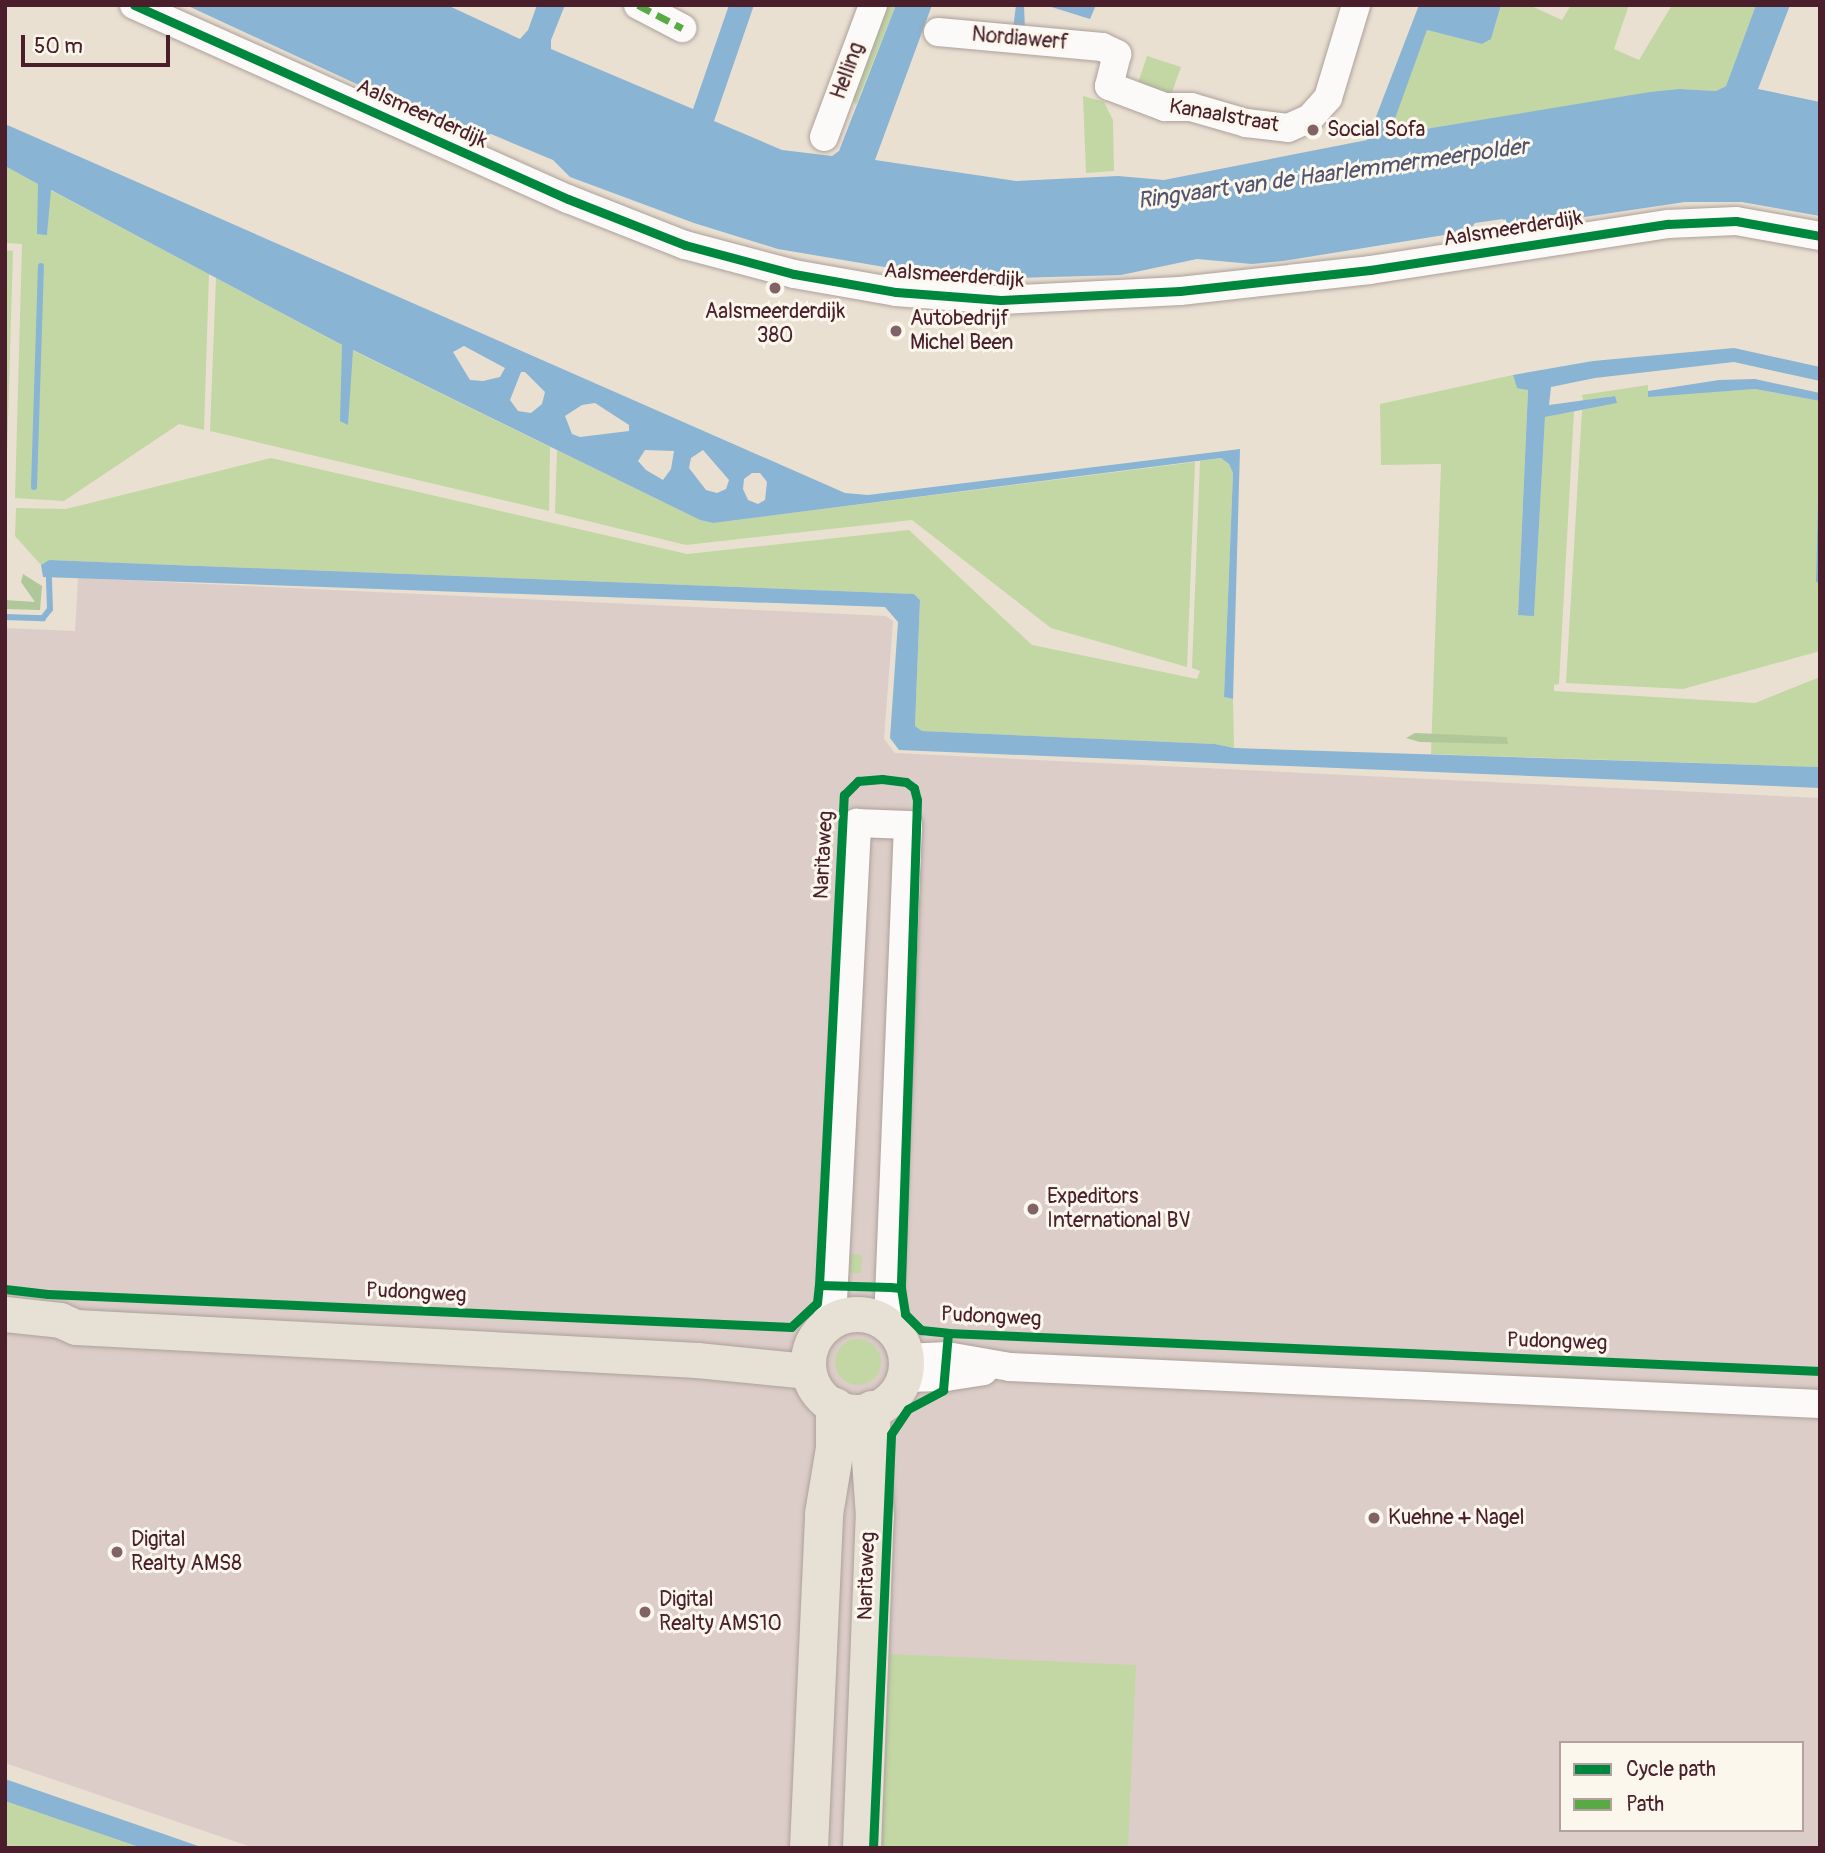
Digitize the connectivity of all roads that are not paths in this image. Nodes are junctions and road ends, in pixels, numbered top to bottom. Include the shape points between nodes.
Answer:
1 (134, 5) edge
2 (873, 5) edge
3 (1356, 5) edge
4 (644, 6) edge
5 (682, 28) dead end
6 (938, 32) dead end
7 (1102, 47) joint
8 (824, 137) dead end
9 (1820, 236) edge
10 (5, 1314) edge
11 (76, 1327) junction
12 (5, 1336) edge
13 (814, 1349) junction
14 (901, 1356) junction
15 (1820, 1404) edge
16 (854, 1408) junction
17 (809, 1848) edge
18 (862, 1848) edge

1 - 9 street, Aalsmeerderdijk via 568,199 685,245 794,274 896,292 1002,300 1180,291 1370,270 1668,224 1736,222
2 - 8 street, Helling
3 - 7 street, Kanaalstraat via 1328,98 1310,118 1288,128 1246,123 1191,107 1165,107 1109,86 1117,54
4 - 5 street
6 - 7 street, Nordiawerf
10 - 11 main road via 60,1320
11 - 12 main road
11 - 13 main road via 697,1360
13 - 14 main road via 853,1314 883,1321
13 - 14 street, Naritaweg via 833,1300 857,822 908,825 889,1305
13 - 16 main road via 818,1392
14 - 15 street via 946,1377 1010,1367
14 - 16 main road via 891,1397
16 - 17 highway via 835,1448 824,1514
16 - 18 highway via 870,1446 875,1517

